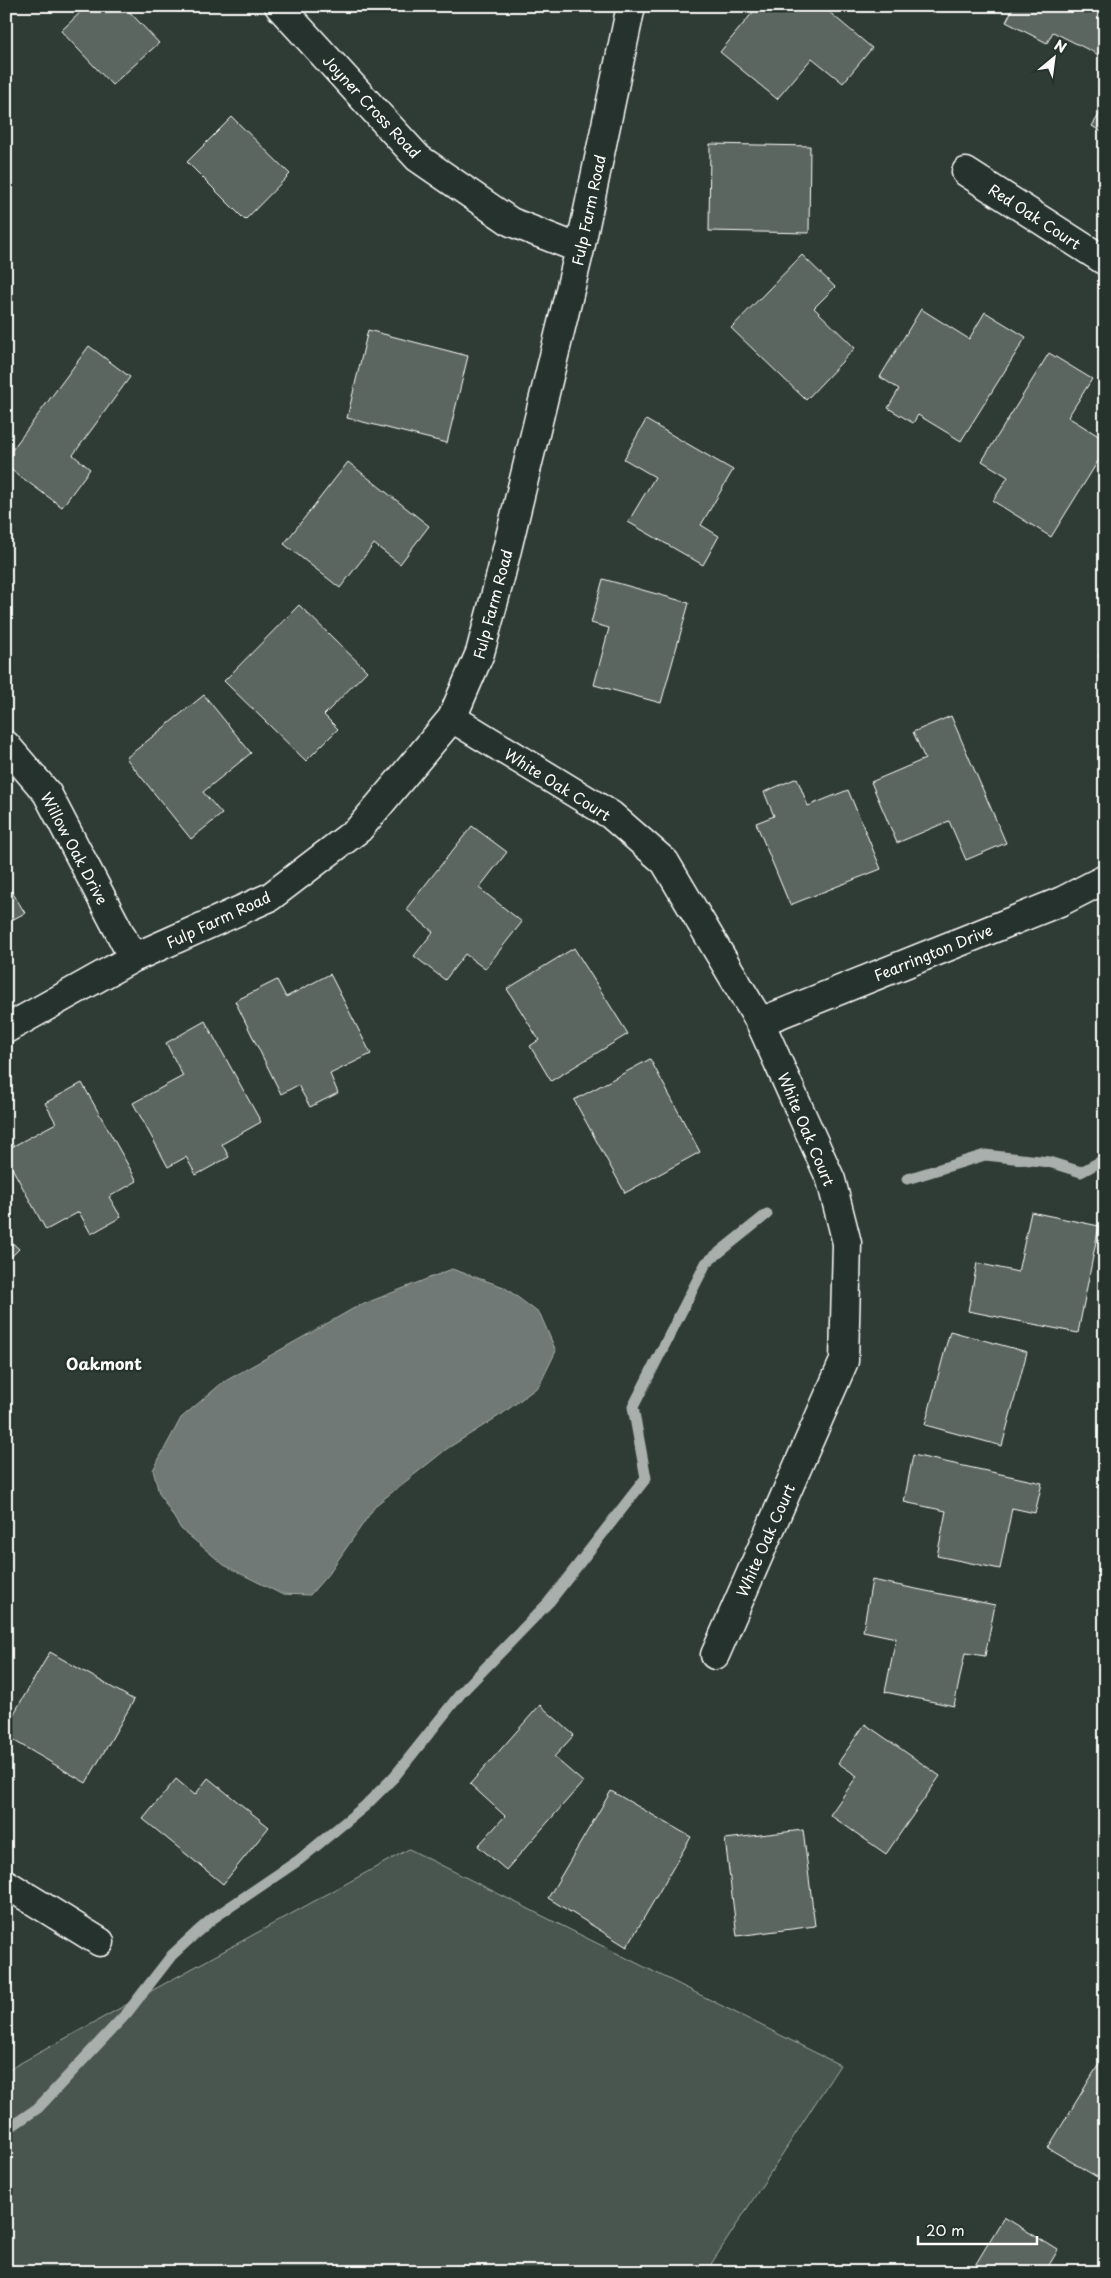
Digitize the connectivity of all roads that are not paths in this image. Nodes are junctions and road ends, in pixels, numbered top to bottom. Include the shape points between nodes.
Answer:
1 (280, 6) edge
2 (631, 6) edge
3 (966, 172) dead end
4 (580, 249) junction
5 (1105, 261) edge
6 (452, 718) junction
7 (6, 745) edge
8 (1105, 879) edge
9 (133, 958) junction
10 (760, 1022) junction
11 (6, 1029) edge
12 (715, 1654) dead end
13 (6, 1884) edge
14 (100, 1942) dead end

1 - 4 street, Joyner Cross Road via 418,158 511,222
2 - 4 street, Fulp Farm Road
3 - 5 street, Red Oak Court
4 - 6 street, Fulp Farm Road via 480,653
6 - 9 street, Fulp Farm Road via 359,829 270,897
6 - 10 street, White Oak Court via 610,815 665,862
7 - 9 street, Willow Oak Drive via 47,793
8 - 10 street, Fearrington Drive via 1062,900
9 - 11 street, Fulp Farm Road
10 - 12 street, White Oak Court via 831,1180 847,1243 844,1361
13 - 14 street

